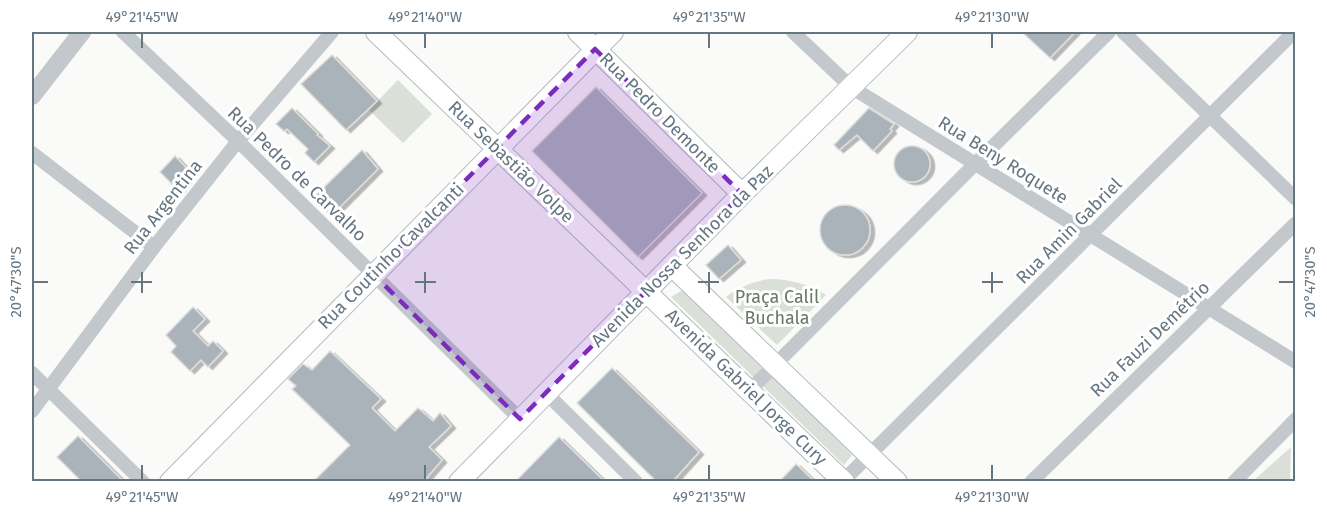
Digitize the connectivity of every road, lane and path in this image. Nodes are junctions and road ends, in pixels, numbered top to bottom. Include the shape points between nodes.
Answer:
1 (82, 32) edge
2 (123, 32) edge
3 (332, 32) edge
4 (376, 32) edge
5 (578, 32) edge
6 (613, 32) edge
7 (793, 32) edge
8 (907, 32) edge
9 (1109, 32) edge
10 (1123, 32) edge
11 (1294, 32) edge
12 (595, 49) junction
13 (851, 87) junction
14 (32, 96) edge
15 (1211, 116) junction
16 (238, 141) junction
17 (497, 148) junction
18 (32, 153) edge
19 (975, 164) junction
20 (742, 194) junction
21 (1296, 199) edge
22 (1296, 223) edge
23 (1090, 235) junction
24 (153, 247) junction
25 (672, 266) junction
26 (373, 274) junction
27 (647, 292) junction
28 (1208, 308) junction
29 (1296, 362) edge
30 (776, 364) junction
31 (32, 373) edge
32 (48, 390) junction
33 (750, 390) junction
34 (546, 393) junction
35 (32, 411) edge
36 (520, 419) junction
37 (1296, 419) edge
38 (869, 455) junction
39 (843, 481) edge
40 (142, 482) edge
41 (170, 482) edge
42 (459, 482) edge
43 (636, 482) edge
44 (897, 482) edge
45 (1031, 482) edge
46 (1234, 482) edge

1 - 14 street
2 - 16 street, Rua Pedro de Carvalho
3 - 16 street, Rua Argentina
4 - 17 main road, Rua Sebastião Volpe
5 - 12 main road, Rua Pedro Demonte
6 - 12 main road, Rua Coutinho Cavalcanti
7 - 13 street, Rua Beny Roquete
8 - 13 main road, Avenida Nossa Senhora da Paz
9 - 19 street
10 - 15 street
11 - 15 street, Rua Amin Gabriel
12 - 17 main road, Rua Coutinho Cavalcanti
12 - 20 main road, Rua Pedro Demonte
13 - 19 street, Rua Beny Roquete
13 - 20 main road, Avenida Nossa Senhora da Paz
15 - 21 street
15 - 23 street, Rua Amin Gabriel
16 - 24 street, Rua Argentina
16 - 26 street, Rua Pedro de Carvalho
17 - 26 main road, Rua Coutinho Cavalcanti
17 - 27 main road, Rua Sebastião Volpe
18 - 24 street
19 - 23 street, Rua Beny Roquete
19 - 30 street
20 - 25 main road, Avenida Nossa Senhora da Paz
22 - 28 street, Rua Fauzi Demétrio
23 - 28 street, Rua Beny Roquete
23 - 38 street, Rua Amin Gabriel
24 - 32 street, Rua Argentina
25 - 27 main road, Avenida Nossa Senhora da Paz
25 - 30 main road, Avenida Gabriel Jorge Cury
26 - 36 street, Rua Pedro de Carvalho
26 - 41 main road, Rua Coutinho Cavalcanti
27 - 33 main road, Avenida Gabriel Jorge Cury
27 - 34 main road, Avenida Nossa Senhora da Paz
28 - 29 street, Rua Beny Roquete
28 - 45 street, Rua Fauzi Demétrio
30 - 33 street
30 - 38 main road, Avenida Gabriel Jorge Cury
31 - 32 street
32 - 35 street, Rua Argentina
32 - 40 street
33 - 39 main road, Avenida Gabriel Jorge Cury
34 - 36 main road, Avenida Nossa Senhora da Paz
34 - 43 street
36 - 42 main road, Avenida Nossa Senhora da Paz
37 - 46 street
38 - 39 street, Rua Amin Gabriel
38 - 44 main road, Avenida Gabriel Jorge Cury

